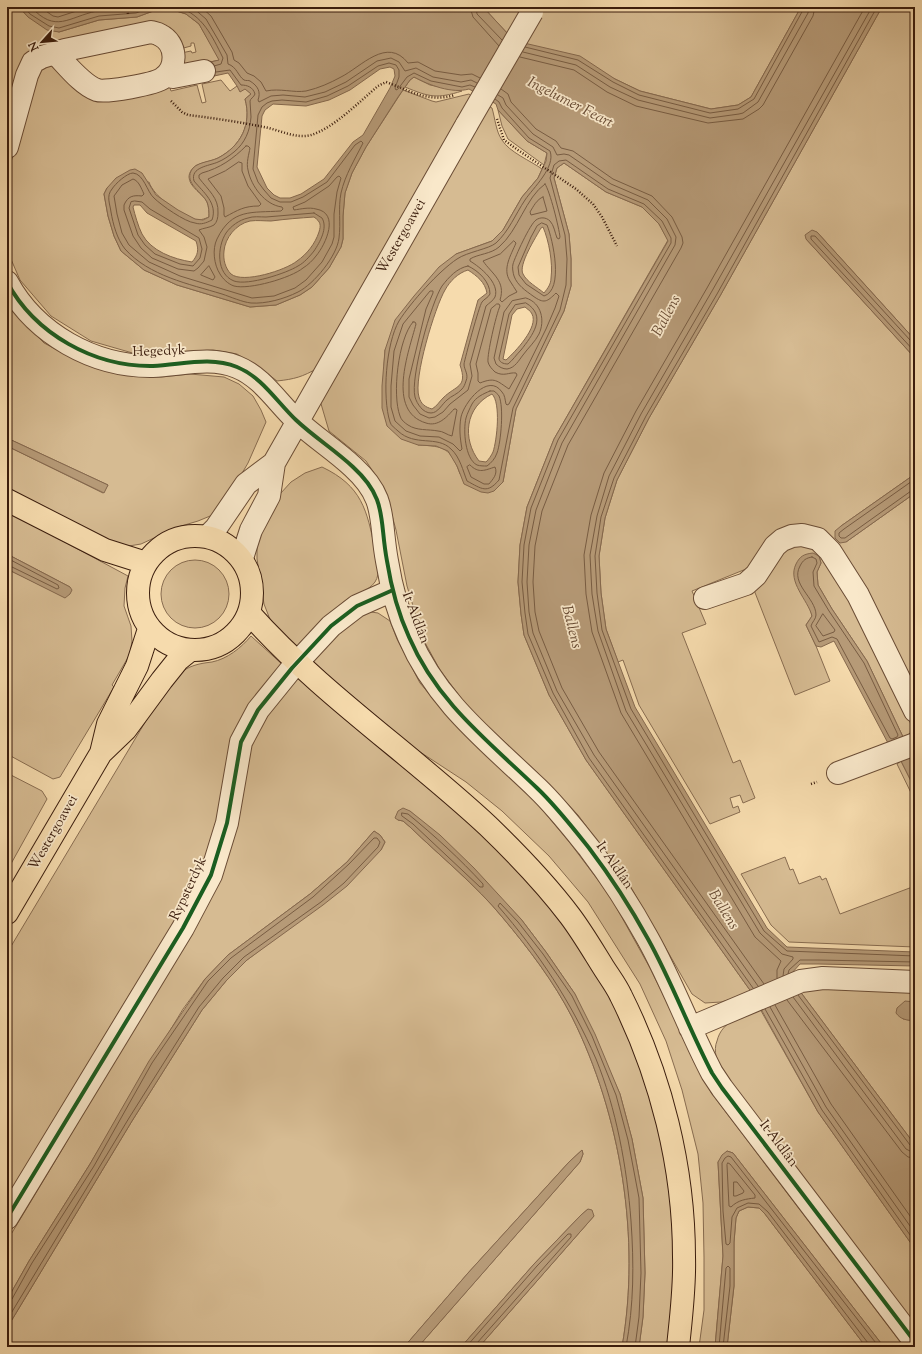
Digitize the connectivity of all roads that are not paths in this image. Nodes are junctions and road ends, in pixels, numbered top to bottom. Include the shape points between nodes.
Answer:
1 (533, 9) edge
2 (55, 53) junction
3 (204, 71) dead end
4 (165, 76) junction
5 (7, 147) edge
6 (7, 282) edge
7 (297, 421) junction
8 (274, 463) junction
9 (7, 500) edge
10 (208, 536) junction
11 (242, 558) junction
12 (146, 563) junction
13 (393, 590) junction
14 (705, 598) dead end
15 (249, 613) junction
16 (149, 629) junction
17 (188, 652) junction
18 (297, 663) junction
19 (915, 711) edge
20 (915, 744) edge
21 (101, 753) junction
22 (838, 774) dead end
23 (7, 913) edge
24 (915, 982) edge
25 (690, 1028) junction
26 (7, 1218) edge
27 (915, 1342) edge
28 (678, 1347) edge

1 - 7 street, Westergoawei, bridge
2 - 4 street via 83,81 97,90 106,91 157,82
2 - 4 street via 151,32 160,35 172,46 173,62
2 - 5 street via 38,59 30,67
3 - 4 street via 173,77
6 - 7 street, Hegedyk via 37,321 90,355 129,365 150,366 199,361 238,367 261,383
7 - 8 street, Westergoawei
7 - 13 street, It Aldlân via 353,467 371,486 381,511
8 - 10 street, Westergoawei via 246,484
8 - 11 street, Westergoawei via 269,496 251,530
9 - 12 highway via 105,550
10 - 11 highway via 221,541
10 - 12 highway via 171,541 158,549
11 - 15 highway via 251,587 252,601
12 - 16 highway via 138,584 138,604
13 - 18 street, Rypsterdyk via 344,615
13 - 25 street, It Aldlân via 409,638 435,684 468,724 540,791 590,850 627,903 648,940
14 - 19 street via 746,584 756,575 774,546 782,540 802,535 818,539 830,550 858,595
15 - 17 highway via 242,627 232,638 217,647
15 - 18 highway
16 - 17 highway via 163,642
16 - 21 highway, Westergoawei via 137,666 108,724
17 - 21 highway, Westergoawei via 162,680 126,730
18 - 26 street, Rypsterdyk via 258,710 241,742 227,823 211,875 183,928
18 - 28 highway via 438,782 488,827 532,872 570,916 620,994 645,1050 660,1096 675,1159 682,1206 684,1257
20 - 22 street
21 - 23 highway, Westergoawei
24 - 25 street via 808,979
25 - 27 street, It Aldlân via 722,1088

